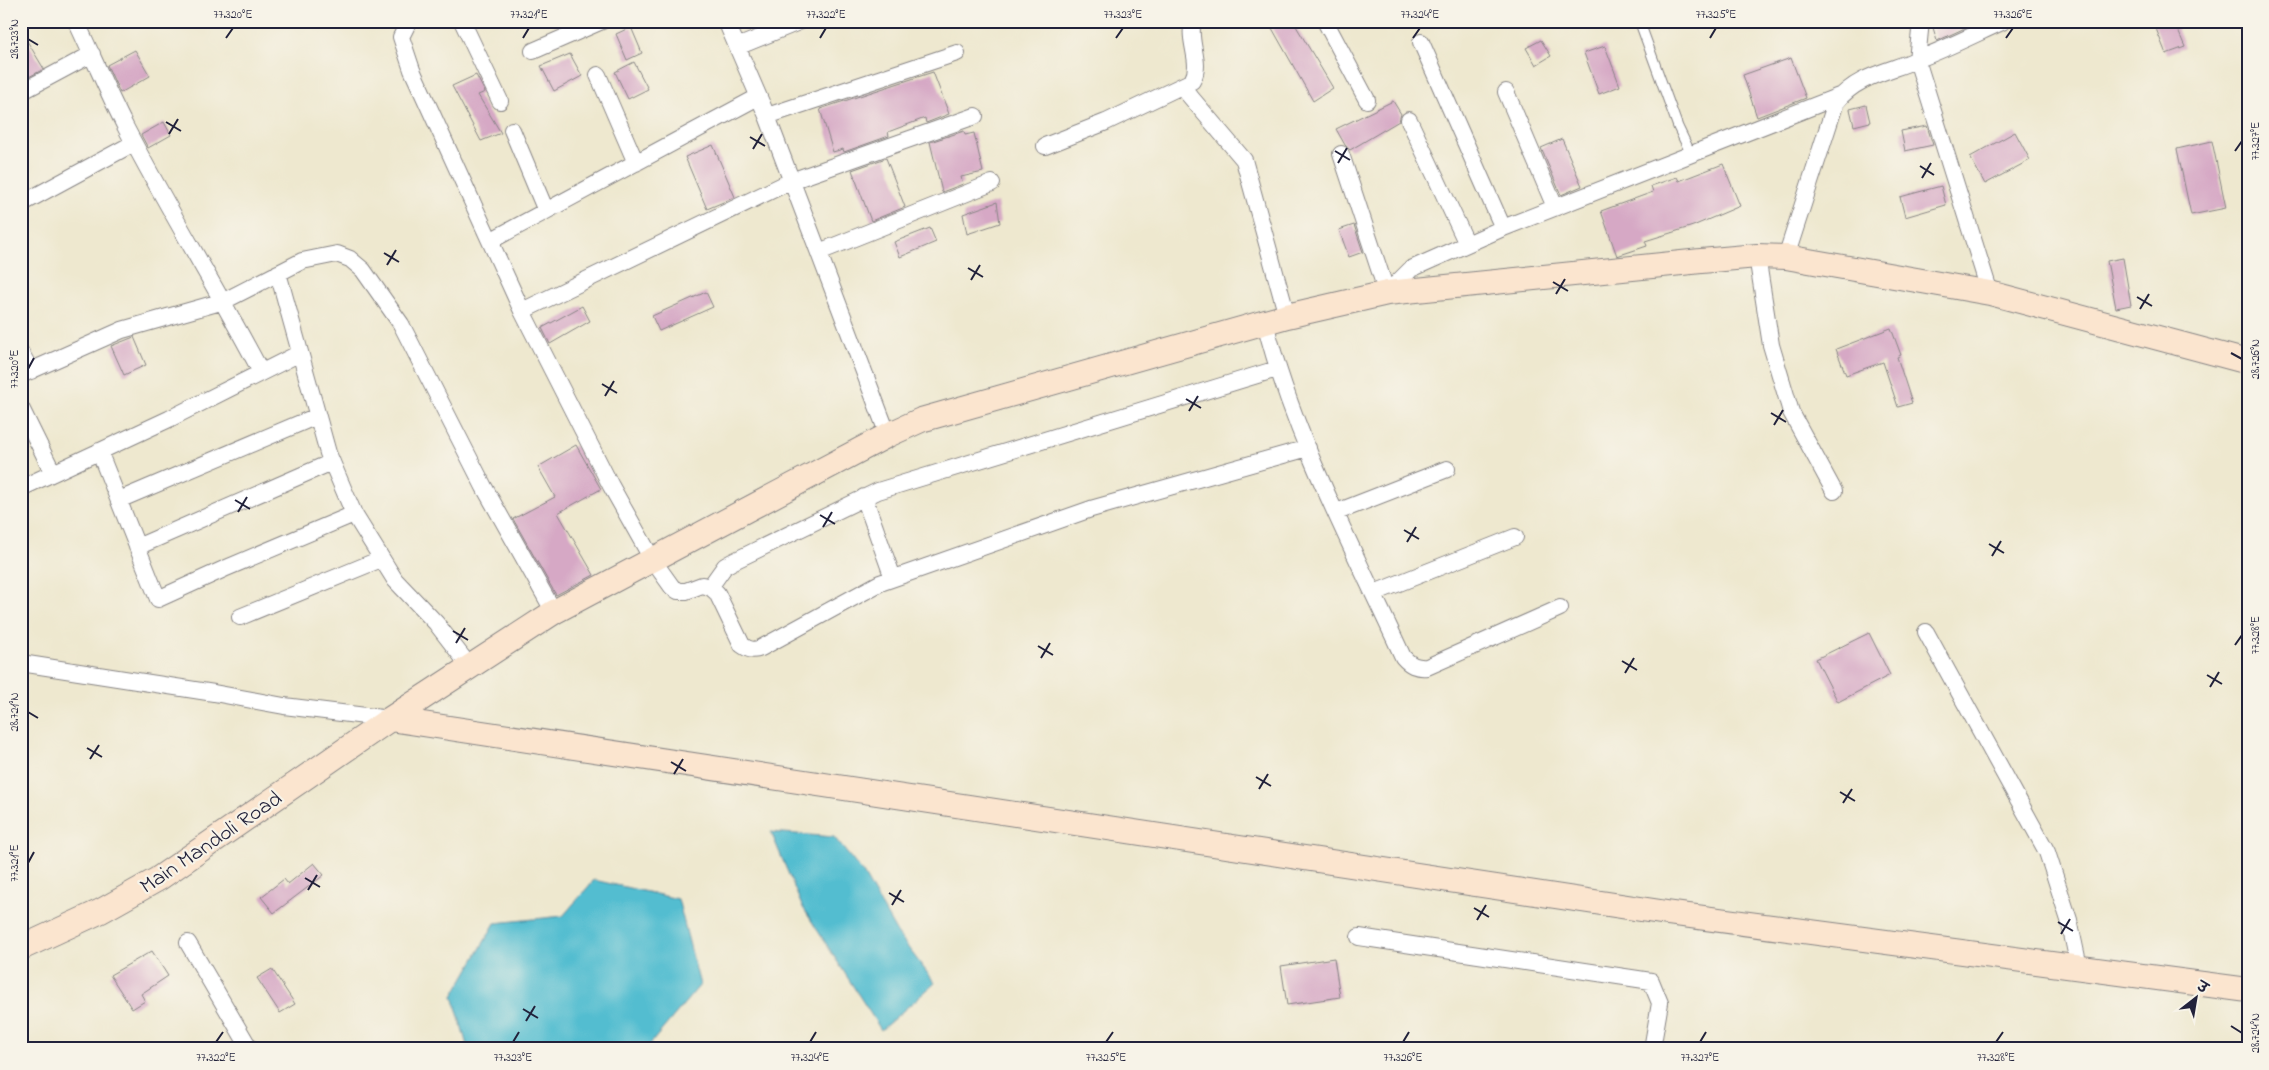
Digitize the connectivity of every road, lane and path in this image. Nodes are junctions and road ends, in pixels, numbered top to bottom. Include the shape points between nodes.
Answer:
1 (76, 21) edge
2 (394, 21) edge
3 (409, 21) edge
4 (462, 21) edge
5 (602, 21) edge
6 (726, 21) edge
7 (801, 21) edge
8 (1193, 21) edge
9 (1325, 21) edge
10 (1921, 21) edge
11 (2004, 21) edge
12 (1640, 23) dead end
13 (401, 37) junction
14 (1421, 42) dead end
15 (737, 47) junction
16 (533, 51) dead end
17 (957, 53) dead end
18 (92, 54) junction
19 (1917, 60) junction
20 (598, 75) dead end
21 (1183, 88) junction
22 (21, 92) edge
23 (1506, 92) dead end
24 (1842, 95) junction
25 (758, 97) junction
26 (1367, 100) dead end
27 (500, 101) dead end
28 (767, 116) junction
29 (975, 116) dead end
30 (1409, 120) dead end
31 (512, 130) dead end
32 (134, 143) junction
33 (1045, 146) dead end
34 (1341, 154) dead end
35 (1691, 154) junction
36 (636, 162) junction
37 (791, 181) junction
38 (992, 183) dead end
39 (21, 204) edge
40 (1555, 207) junction
41 (546, 211) junction
42 (1503, 228) junction
43 (490, 241) junction
44 (1466, 244) junction
45 (819, 252) junction
46 (1757, 256) junction
47 (1786, 256) junction
48 (278, 273) junction
49 (1387, 293) junction
50 (1990, 293) junction
51 (224, 301) junction
52 (522, 311) junction
53 (1276, 319) junction
54 (21, 353) edge
55 (300, 353) junction
56 (2248, 362) edge
57 (1277, 369) junction
58 (261, 372) junction
59 (26, 373) edge
60 (21, 408) edge
61 (317, 416) junction
62 (888, 435) junction
63 (1308, 448) junction
64 (100, 451) junction
65 (332, 462) junction
66 (1447, 469) dead end
67 (53, 473) junction
68 (21, 488) edge
69 (1834, 491) dead end
70 (864, 497) junction
71 (119, 500) junction
72 (1337, 512) junction
73 (354, 514) junction
74 (1515, 537) dead end
75 (137, 547) junction
76 (652, 558) junction
77 (381, 559) junction
78 (893, 578) junction
79 (710, 587) junction
80 (1374, 593) junction
81 (1560, 608) dead end
82 (554, 612) junction
83 (240, 617) dead end
84 (1926, 632) dead end
85 (21, 664) edge
86 (470, 667) junction
87 (390, 719) junction
88 (1359, 937) dead end
89 (188, 943) dead end
90 (21, 948) edge
91 (2079, 967) junction
92 (2248, 990) edge
93 (250, 1049) edge
94 (1652, 1049) edge

1 - 18 street
2 - 13 street
3 - 13 street
4 - 27 street
5 - 16 street
6 - 15 street
7 - 15 street
8 - 21 street via 1190,38 1196,75
9 - 26 street
10 - 19 street
11 - 19 street
12 - 35 lane
13 - 43 street
14 - 42 street
15 - 25 street
17 - 28 street
18 - 22 street
18 - 32 street
19 - 24 street via 1862,79
19 - 50 street
20 - 36 street
21 - 33 street
21 - 53 street via 1244,160
23 - 40 street
24 - 35 street
24 - 47 street via 1836,102
25 - 28 street
25 - 36 street
28 - 37 street
29 - 37 street
30 - 44 street
31 - 41 street
32 - 39 street
32 - 51 street via 197,260
34 - 49 street
35 - 40 street
36 - 41 street
37 - 45 street
37 - 52 street
38 - 45 street
40 - 42 street
41 - 43 street
42 - 44 street
43 - 52 street
44 - 49 street via 1411,269
45 - 62 street
46 - 47 street, Main Mandoli Road
46 - 49 street, Main Mandoli Road
46 - 69 street via 1771,346 1791,412
47 - 50 street, Main Mandoli Road
48 - 51 street
48 - 55 street
48 - 82 street via 302,261 337,254 350,259 362,270 401,324 484,487
49 - 53 street, Main Mandoli Road
50 - 56 street, Main Mandoli Road
51 - 58 street
51 - 59 street via 122,330
52 - 76 street via 611,486
53 - 57 street
53 - 62 street, Main Mandoli Road via 920,420
54 - 59 street
55 - 58 street
55 - 61 street
57 - 63 street
57 - 70 street
58 - 64 street
60 - 67 street
61 - 65 street
61 - 71 street
62 - 76 street, Main Mandoli Road
63 - 72 street
63 - 78 street via 1090,509
64 - 67 street
64 - 71 street
65 - 73 street
65 - 75 street
66 - 72 street
67 - 68 street
70 - 78 street
70 - 79 street via 725,566
71 - 75 street
72 - 80 street
73 - 75 street via 158,599
73 - 77 street
74 - 80 street
76 - 79 street via 678,591 702,585
76 - 82 street, Main Mandoli Road
77 - 83 street
77 - 86 street
78 - 79 street via 754,651 742,645 717,593
80 - 81 street via 1403,658 1418,668 1439,662
82 - 86 street, Main Mandoli Road
84 - 91 street via 2047,852 2069,920
85 - 87 street via 292,708
86 - 87 street, Main Mandoli Road
87 - 90 street, Main Mandoli Road via 158,879 101,911
87 - 91 street via 1667,913
88 - 94 street via 1651,981 1660,1003
89 - 93 street
91 - 92 street

